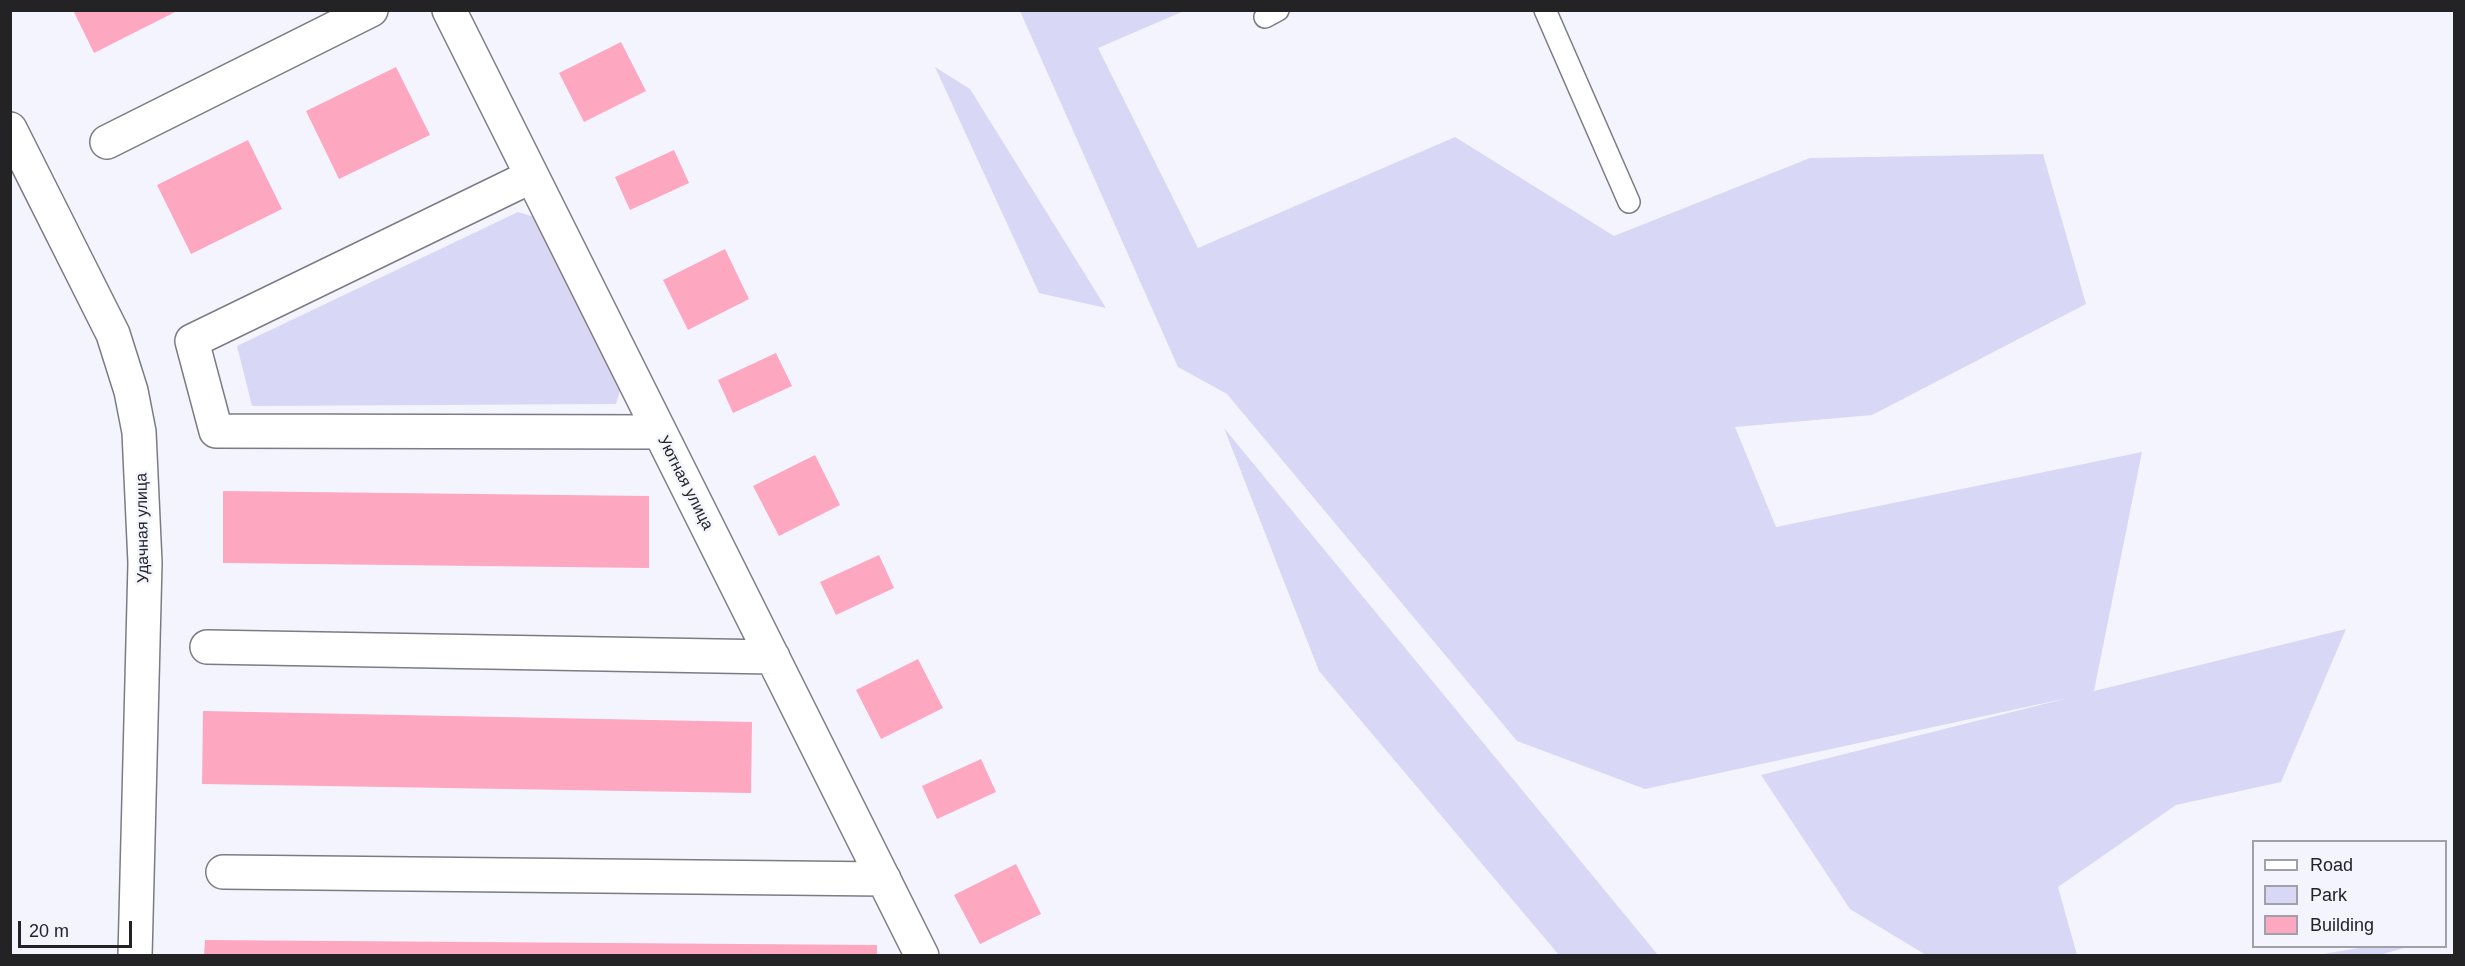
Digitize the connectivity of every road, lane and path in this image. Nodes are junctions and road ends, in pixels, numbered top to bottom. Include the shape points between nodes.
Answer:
1 (371, 10) edge
2 (449, 10) edge
3 (1545, 10) edge
4 (10, 129) edge
5 (107, 142) dead end
6 (532, 176) junction
7 (1629, 201) dead end
8 (660, 432) junction
9 (207, 647) dead end
10 (773, 657) junction
11 (223, 872) dead end
12 (884, 879) junction
13 (135, 956) edge
14 (922, 956) edge

1 - 5 street
2 - 6 street, Уютная улица
3 - 7 lane
4 - 13 street, Удачная улица via 113,334 140,432 145,563
6 - 8 street, Уютная улица
6 - 8 street via 192,341 216,431
8 - 10 street, Уютная улица
9 - 10 street
10 - 12 street, Уютная улица
11 - 12 street
12 - 14 street, Уютная улица

